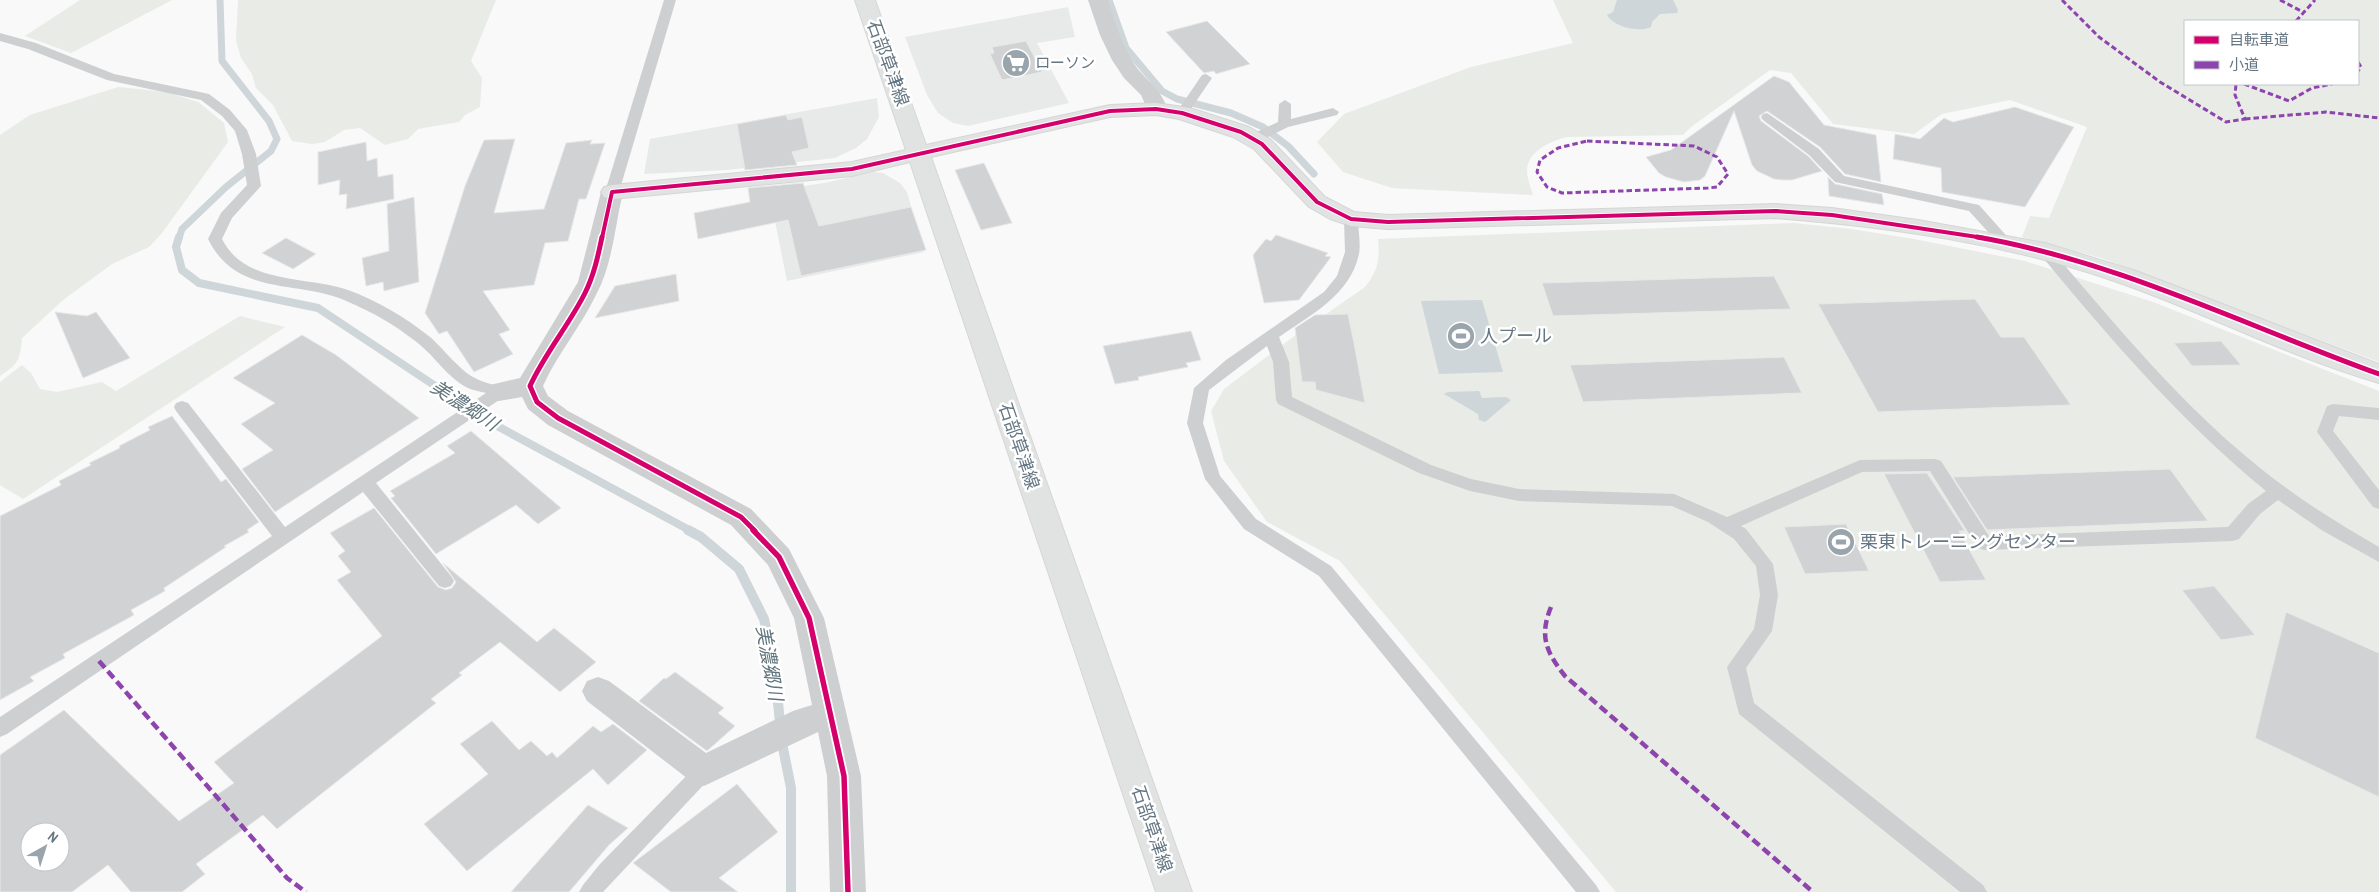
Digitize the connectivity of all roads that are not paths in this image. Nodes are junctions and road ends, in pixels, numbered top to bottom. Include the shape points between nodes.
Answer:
1 (670, 0) edge
2 (865, 0) edge
3 (1098, 0) edge
4 (0, 37) edge
5 (1206, 78) dead end
6 (1285, 104) dead end
7 (1187, 106) junction
8 (1156, 109) junction
9 (1333, 112) dead end
10 (1767, 117) dead end
11 (1269, 131) junction
12 (920, 152) junction
13 (253, 176) joint
14 (612, 192) junction
15 (1352, 219) junction
16 (2005, 242) junction
17 (2045, 252) junction
18 (1271, 336) junction
19 (2379, 374) edge
20 (530, 386) junction
21 (494, 395) junction
22 (182, 407) dead end
23 (2379, 414) edge
24 (365, 482) junction
25 (2277, 492) junction
26 (2379, 502) edge
27 (1727, 525) junction
28 (283, 537) junction
29 (2378, 554) edge
30 (445, 581) dead end
31 (598, 691) dead end
32 (818, 718) junction
33 (0, 728) edge
34 (704, 771) junction
35 (590, 892) edge
36 (848, 892) edge
37 (1174, 892) edge
38 (1589, 892) edge
39 (1976, 892) edge

1 - 14 lane
2 - 12 street, 石部草津線
3 - 8 street via 1111,40 1128,70 1154,98
4 - 13 lane via 111,77 205,97 241,130
5 - 7 lane
6 - 11 lane
7 - 8 street
7 - 11 street via 1242,132
8 - 12 street via 1110,111
9 - 11 lane
10 - 16 lane via 1814,152 1840,179 1974,208
11 - 15 street via 1262,144 1317,202
12 - 14 street via 852,169
12 - 37 street, 石部草津線 via 1046,528
13 - 21 lane via 254,186 226,216 215,239 222,253 242,269 271,280 343,294 384,311 426,341 469,382
14 - 20 street via 596,266 585,293 538,366
15 - 16 street via 1388,222 1776,211 1872,220
15 - 18 lane via 1352,252 1344,277 1329,295
16 - 17 street
17 - 19 street via 2126,277
17 - 25 lane via 2152,376 2202,428
18 - 27 lane via 1281,362 1284,400 1425,469 1470,485 1519,495 1674,500
18 - 38 lane via 1202,388 1195,423 1213,478 1250,524 1325,571
20 - 21 street
20 - 32 street via 538,402 558,418 741,517 779,557 809,618
21 - 24 lane
22 - 28 lane
23 - 26 lane via 2333,410 2325,432
24 - 28 lane
24 - 30 lane
25 - 27 lane via 2254,509 2232,534 1984,543 1936,465 1860,466
25 - 29 lane via 2321,522
27 - 39 lane via 1740,534 1764,564 1769,595 1763,631 1736,667 1746,708
28 - 33 lane
31 - 34 street
32 - 34 street
32 - 36 street via 844,776
34 - 35 lane

